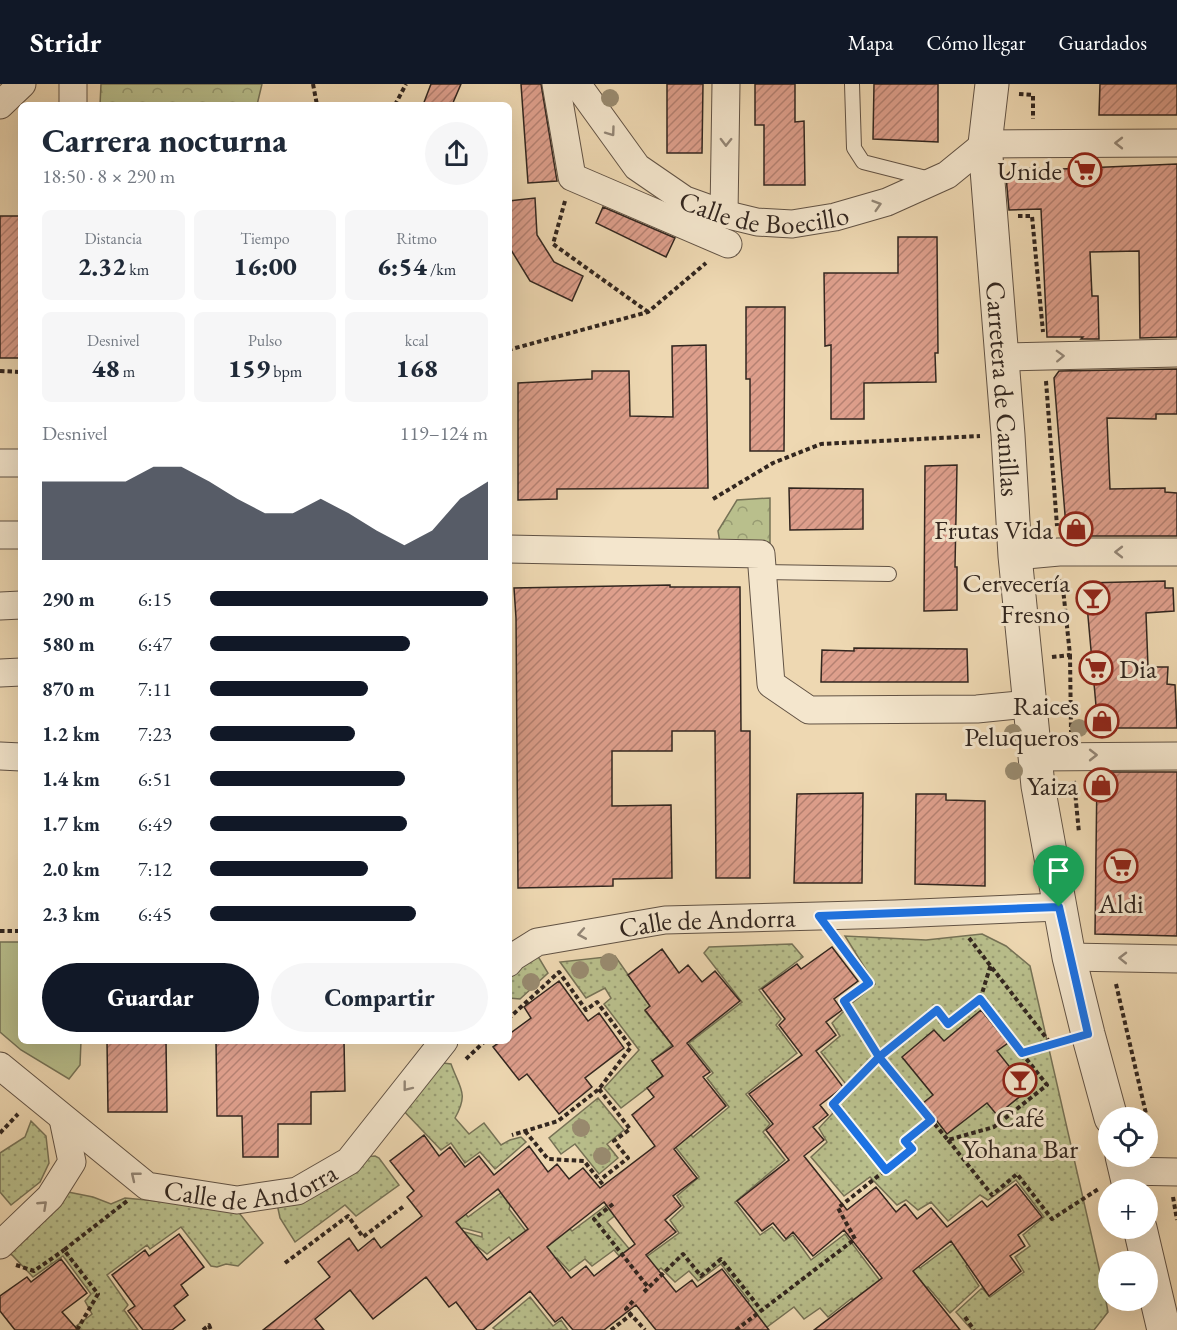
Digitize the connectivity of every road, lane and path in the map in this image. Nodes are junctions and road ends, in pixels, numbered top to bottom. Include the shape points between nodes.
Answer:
1 (22, 84) edge
2 (73, 84) edge
3 (313, 84) edge
4 (406, 84) edge
5 (556, 84) edge
6 (577, 84) edge
7 (726, 84) edge
8 (852, 84) edge
9 (992, 84) edge
10 (73, 102) edge
11 (316, 102) edge
12 (397, 102) edge
13 (0, 105) edge
14 (1177, 143) edge
15 (985, 144) junction
16 (572, 177) junction
17 (934, 180) junction
18 (724, 214) junction
19 (728, 244) joint
20 (648, 312) junction
21 (512, 349) edge
22 (1177, 353) edge
23 (1001, 357) junction
24 (0, 371) edge
25 (18, 372) edge
26 (1008, 435) junction
27 (0, 463) edge
28 (18, 463) edge
29 (712, 499) dead end
30 (0, 535) edge
31 (18, 535) edge
32 (512, 549) edge
33 (1177, 552) edge
34 (1015, 556) junction
35 (763, 572) junction
36 (889, 574) dead end
37 (18, 605) edge
38 (0, 606) edge
39 (1070, 655) dead end
40 (18, 672) edge
41 (0, 673) edge
42 (1029, 704) junction
43 (1071, 755) junction
44 (0, 756) edge
45 (1177, 756) edge
46 (18, 757) edge
47 (1035, 757) junction
48 (1079, 838) dead end
49 (1059, 907) junction
50 (819, 916) junction
51 (0, 931) edge
52 (18, 931) edge
53 (971, 940) dead end
54 (1069, 957) junction
55 (512, 958) edge
56 (1111, 958) junction
57 (1177, 959) edge
58 (991, 964) junction
59 (980, 999) junction
60 (512, 1015) edge
61 (1088, 1034) junction
62 (442, 1044) edge
63 (482, 1044) edge
64 (1051, 1044) junction
65 (1022, 1053) junction
66 (879, 1057) junction
67 (459, 1065) dead end
68 (0, 1066) edge
69 (599, 1089) junction
70 (1108, 1107) edge
71 (1144, 1107) edge
72 (63, 1119) junction
73 (931, 1120) junction
74 (525, 1131) junction
75 (512, 1135) dead end
76 (948, 1140) junction
77 (886, 1170) junction
78 (1126, 1172) edge
79 (1177, 1172) edge
80 (600, 1180) junction
81 (147, 1186) junction
82 (604, 1186) dead end
83 (1173, 1203) dead end
84 (614, 1204) dead end
85 (404, 1206) dead end
86 (1177, 1220) edge
87 (1143, 1239) edge
88 (64, 1250) junction
89 (4, 1253) edge
90 (285, 1263) dead end
91 (648, 1287) junction
92 (645, 1292) dead end
93 (633, 1301) dead end
94 (762, 1311) junction
95 (632, 1314) junction
96 (965, 1317) dead end
97 (77, 1330) edge
98 (203, 1330) edge
99 (211, 1330) edge
100 (611, 1330) edge
101 (645, 1330) edge
102 (736, 1330) edge
103 (974, 1330) edge
104 (1164, 1330) edge

1 - 13 street
2 - 10 street
3 - 11 path
4 - 12 path
5 - 16 street
6 -> 18 street, Calle de Boecillo via 637,167 685,200
7 -> 18 street
8 - 17 lane via 854,148 862,162
9 - 15 street, Carretera de Canillas
14 -> 15 street
15 - 17 street, Calle de Boecillo
15 - 23 street, Carretera de Canillas
16 - 19 street, Calle de Boecillo
16 - 20 path via 553,244
18 -> 17 street, Calle de Boecillo via 757,222 792,224 824,219 886,202
19 - 20 path
20 - 21 path
23 -> 22 street
23 - 26 street, Carretera de Canillas
24 - 25 path
26 - 29 path via 821,444 774,463
26 - 34 street, Carretera de Canillas
27 - 28 street
30 - 31 street
32 - 35 street via 761,554
33 -> 34 street
34 - 42 street, Carretera de Canillas
35 - 36 lane
35 - 42 street via 771,684 809,710 977,709
37 - 38 street
39 - 43 path
40 - 41 street
42 - 47 street, Carretera de Canillas
43 -> 45 street
43 - 47 street
43 - 48 path
44 - 46 street
47 - 49 street, Carretera de Canillas
49 - 50 street, Calle de Andorra
49 - 54 street, Carretera de Canillas
50 -> 55 street, Calle de Andorra via 665,920 537,942
50 - 66 path via 869,983 844,1001
51 - 52 path
53 - 58 path
54 - 56 street
54 - 61 street, Carretera de Canillas
57 -> 56 street
56 - 71 path
58 - 59 path
58 - 64 path
59 - 65 path
59 - 66 path via 948,1024 937,1010
60 - 69 path via 559,972 586,1010 597,1002 631,1047
61 - 64 path
61 - 70 street, Carretera de Canillas
62 -> 81 street, Calle de Andorra via 349,1161 297,1191 237,1200
63 - 67 path
64 - 65 path
65 - 76 path via 1047,1085 994,1127
66 - 73 path
66 - 77 path via 833,1104
68 - 72 street, Calle de Andorra
69 - 74 path via 558,1121
69 - 80 path via 630,1129 614,1142 628,1158
81 -> 72 street, Calle de Andorra
89 -> 72 street via 50,1197 72,1162
73 - 76 path
73 - 77 path via 905,1141 912,1149
74 - 75 path
74 - 80 path via 548,1159 584,1161
76 - 78 path via 992,1195 1017,1174 1052,1219
77 - 94 path via 838,1208 855,1239
78 - 79 street
80 - 82 path
81 - 88 path
83 - 86 path
84 - 91 path via 594,1219
85 - 90 path via 363,1237 348,1216
87 - 104 street
88 - 89 path via 34,1271
88 - 97 path via 98,1294
91 - 92 path
91 - 94 path via 683,1254 701,1276 720,1259
93 - 95 path via 626,1309
94 - 102 path
95 - 100 path
95 - 101 path
96 - 103 path
98 - 99 path via 209,1325

